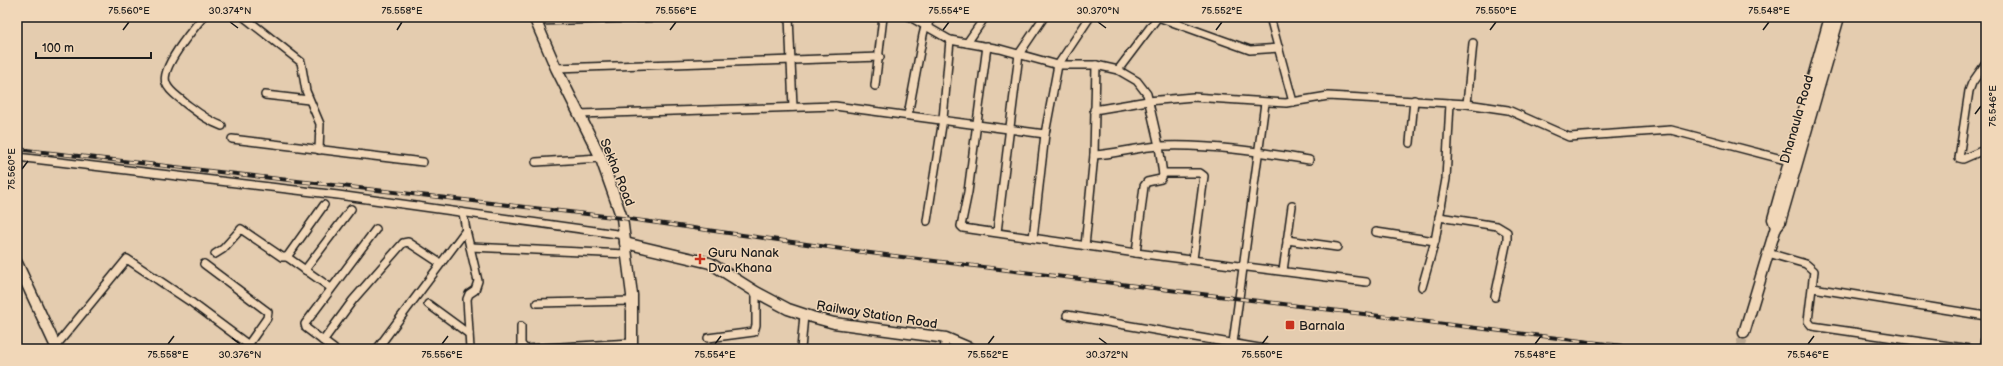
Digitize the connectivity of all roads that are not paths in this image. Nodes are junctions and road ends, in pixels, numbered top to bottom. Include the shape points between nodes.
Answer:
1 (202, 17) edge
2 (244, 17) edge
3 (668, 17) edge
4 (789, 17) edge
5 (883, 17) edge
6 (910, 17) edge
7 (932, 17) edge
8 (985, 17) edge
9 (1044, 17) edge
10 (1090, 17) edge
11 (1158, 17) edge
12 (1270, 17) edge
13 (1830, 17) edge
14 (1839, 17) edge
15 (535, 19) edge
16 (925, 27) junction
17 (950, 40) junction
18 (967, 43) junction
19 (1473, 44) dead end
20 (987, 46) junction
21 (1279, 48) junction
22 (1019, 54) junction
23 (880, 56) junction
24 (790, 60) junction
25 (1986, 63) edge
26 (1058, 65) junction
27 (1096, 65) junction
28 (556, 68) junction
29 (1118, 70) junction
30 (875, 86) dead end
31 (265, 95) dead end
32 (309, 100) junction
33 (1414, 100) junction
34 (1148, 101) junction
35 (1293, 102) junction
36 (1266, 103) junction
37 (1450, 103) junction
38 (1467, 104) junction
39 (793, 107) junction
40 (1094, 110) junction
41 (578, 114) junction
42 (908, 115) junction
43 (943, 119) junction
44 (976, 125) junction
45 (222, 126) dead end
46 (1011, 129) junction
47 (1045, 134) junction
48 (232, 139) dead end
49 (1410, 143) dead end
50 (1159, 146) junction
51 (1986, 149) edge
52 (319, 150) junction
53 (1260, 152) junction
54 (1094, 155) junction
55 (17, 157) edge
56 (600, 158) junction
57 (1309, 160) dead end
58 (423, 162) dead end
59 (536, 162) dead end
60 (1793, 162) junction
61 (1163, 173) junction
62 (324, 205) dead end
63 (1292, 206) dead end
64 (351, 209) dead end
65 (463, 213) junction
66 (1440, 217) junction
67 (927, 221) dead end
68 (376, 229) dead end
69 (466, 230) junction
70 (997, 232) junction
71 (1376, 232) dead end
72 (1033, 238) junction
73 (624, 239) junction
74 (1287, 240) junction
75 (1435, 241) junction
76 (1085, 246) junction
77 (470, 247) junction
78 (1336, 247) dead end
79 (1136, 253) junction
80 (1768, 253) junction
81 (215, 254) dead end
82 (626, 254) junction
83 (287, 257) junction
84 (1193, 259) junction
85 (440, 263) junction
86 (17, 264) edge
87 (204, 264) dead end
88 (1243, 266) junction
89 (305, 270) junction
90 (1283, 271) junction
91 (1366, 282) dead end
92 (1422, 287) dead end
93 (330, 288) junction
94 (1813, 288) junction
95 (756, 292) junction
96 (1495, 297) dead end
97 (632, 301) junction
98 (537, 303) dead end
99 (428, 304) dead end
100 (804, 315) junction
101 (1067, 315) dead end
102 (1986, 316) edge
103 (521, 326) dead end
104 (1986, 332) edge
105 (1744, 333) tunnel mouth
106 (469, 334) junction
107 (708, 338) dead end
108 (946, 338) junction
109 (323, 341) junction
110 (1233, 343) junction
111 (632, 346) edge
112 (251, 347) edge
113 (56, 348) edge
114 (334, 349) edge
115 (377, 349) edge
116 (470, 349) edge
117 (801, 349) edge
118 (944, 349) edge
119 (972, 349) edge
120 (1265, 349) edge
121 (1970, 349) edge
122 (1983, 349) edge

1 - 45 street via 169,65 165,79 168,88 175,95 200,115
2 - 32 street via 300,60
3 - 15 street
4 - 24 street
5 - 23 street
6 - 16 street
7 - 16 street
8 - 18 street
9 - 22 street
10 - 26 street
11 - 21 street via 1250,50
11 - 29 street
12 - 21 street
13 - 60 street, Dhanaula Road
14 - 60 street, Dhanaula Road
15 - 28 street, Sekha Road
16 - 17 street
16 - 42 street
17 - 18 street
17 - 43 street
18 - 20 street
19 - 38 street
20 - 22 street
20 - 44 street
21 - 35 street
22 - 26 street
22 - 46 street
23 - 24 street
23 - 30 street
24 - 28 street
24 - 39 street
25 - 51 street via 1969,91 1959,158 1963,159
26 - 27 street
26 - 47 street
27 - 29 street
27 - 40 street
28 - 41 street, Sekha Road
29 - 34 street via 1140,84
31 - 32 street
32 - 52 street via 320,124
33 - 35 street via 1328,96
33 - 37 street
33 - 49 street
34 - 36 street via 1207,97
34 - 40 street
34 - 50 street
35 - 36 street
36 - 53 street
37 - 38 street
37 - 66 street via 1446,179
38 - 60 street via 1508,110 1570,137 1671,130
39 - 41 street
39 - 42 street via 835,106
40 - 54 street
41 - 56 street, Sekha Road
42 - 43 street
43 - 44 street
43 - 67 street
44 - 46 street
44 - 70 street via 962,227 980,232
46 - 47 street
46 - 70 street
47 - 72 street
48 - 52 street
50 - 53 street via 1205,146
50 - 54 street
50 - 61 street
52 - 58 street
53 - 57 street
53 - 88 street
54 - 76 street
55 - 65 street via 330,194
56 - 59 street
56 - 73 street, Sekha Road via 622,218
60 - 80 street, Dhanaula Road via 1773,219 1776,227
61 - 79 street via 1161,179 1147,182 1144,186
61 - 84 street via 1200,173 1204,176
62 - 83 street
63 - 74 street
64 - 89 street
65 - 69 street
65 - 73 street
66 - 75 street
66 - 96 street via 1497,226 1507,232
68 - 93 street
69 - 77 street
69 - 85 street
70 - 72 street
71 - 75 street
72 - 76 street
73 - 82 street, Sekha Road
73 - 95 street, Railway Station Road via 710,263
74 - 78 street
74 - 90 street
75 - 92 street
76 - 79 street
77 - 82 street
77 - 106 street via 478,280 477,287 467,299
79 - 84 street
80 - 94 street via 1811,267 1815,276
80 - 105 street, Dhanaula Road
81 - 83 street via 241,229 282,257
82 - 97 street, Sekha Road
83 - 89 street
84 - 88 street
85 - 109 street via 408,242 403,243 353,300
85 - 115 street
86 - 113 street
87 - 112 street via 268,312
88 - 90 street
88 - 110 street
89 - 93 street
90 - 91 street
93 - 109 street via 305,324 306,328
94 - 102 street
94 - 121 street via 1808,321 1812,326
95 - 100 street, Railway Station Road
95 - 107 street via 754,332
97 - 98 street
97 - 111 street, Sekha Road
99 - 106 street
100 - 108 street, Railway Station Road via 834,322
100 - 117 street
101 - 110 street
103 - 111 street via 521,344 526,349
104 - 122 street
106 - 116 street
108 - 118 street
108 - 119 street, Railway Station Road
109 - 114 street
110 - 120 street
112 - 113 street via 127,259

